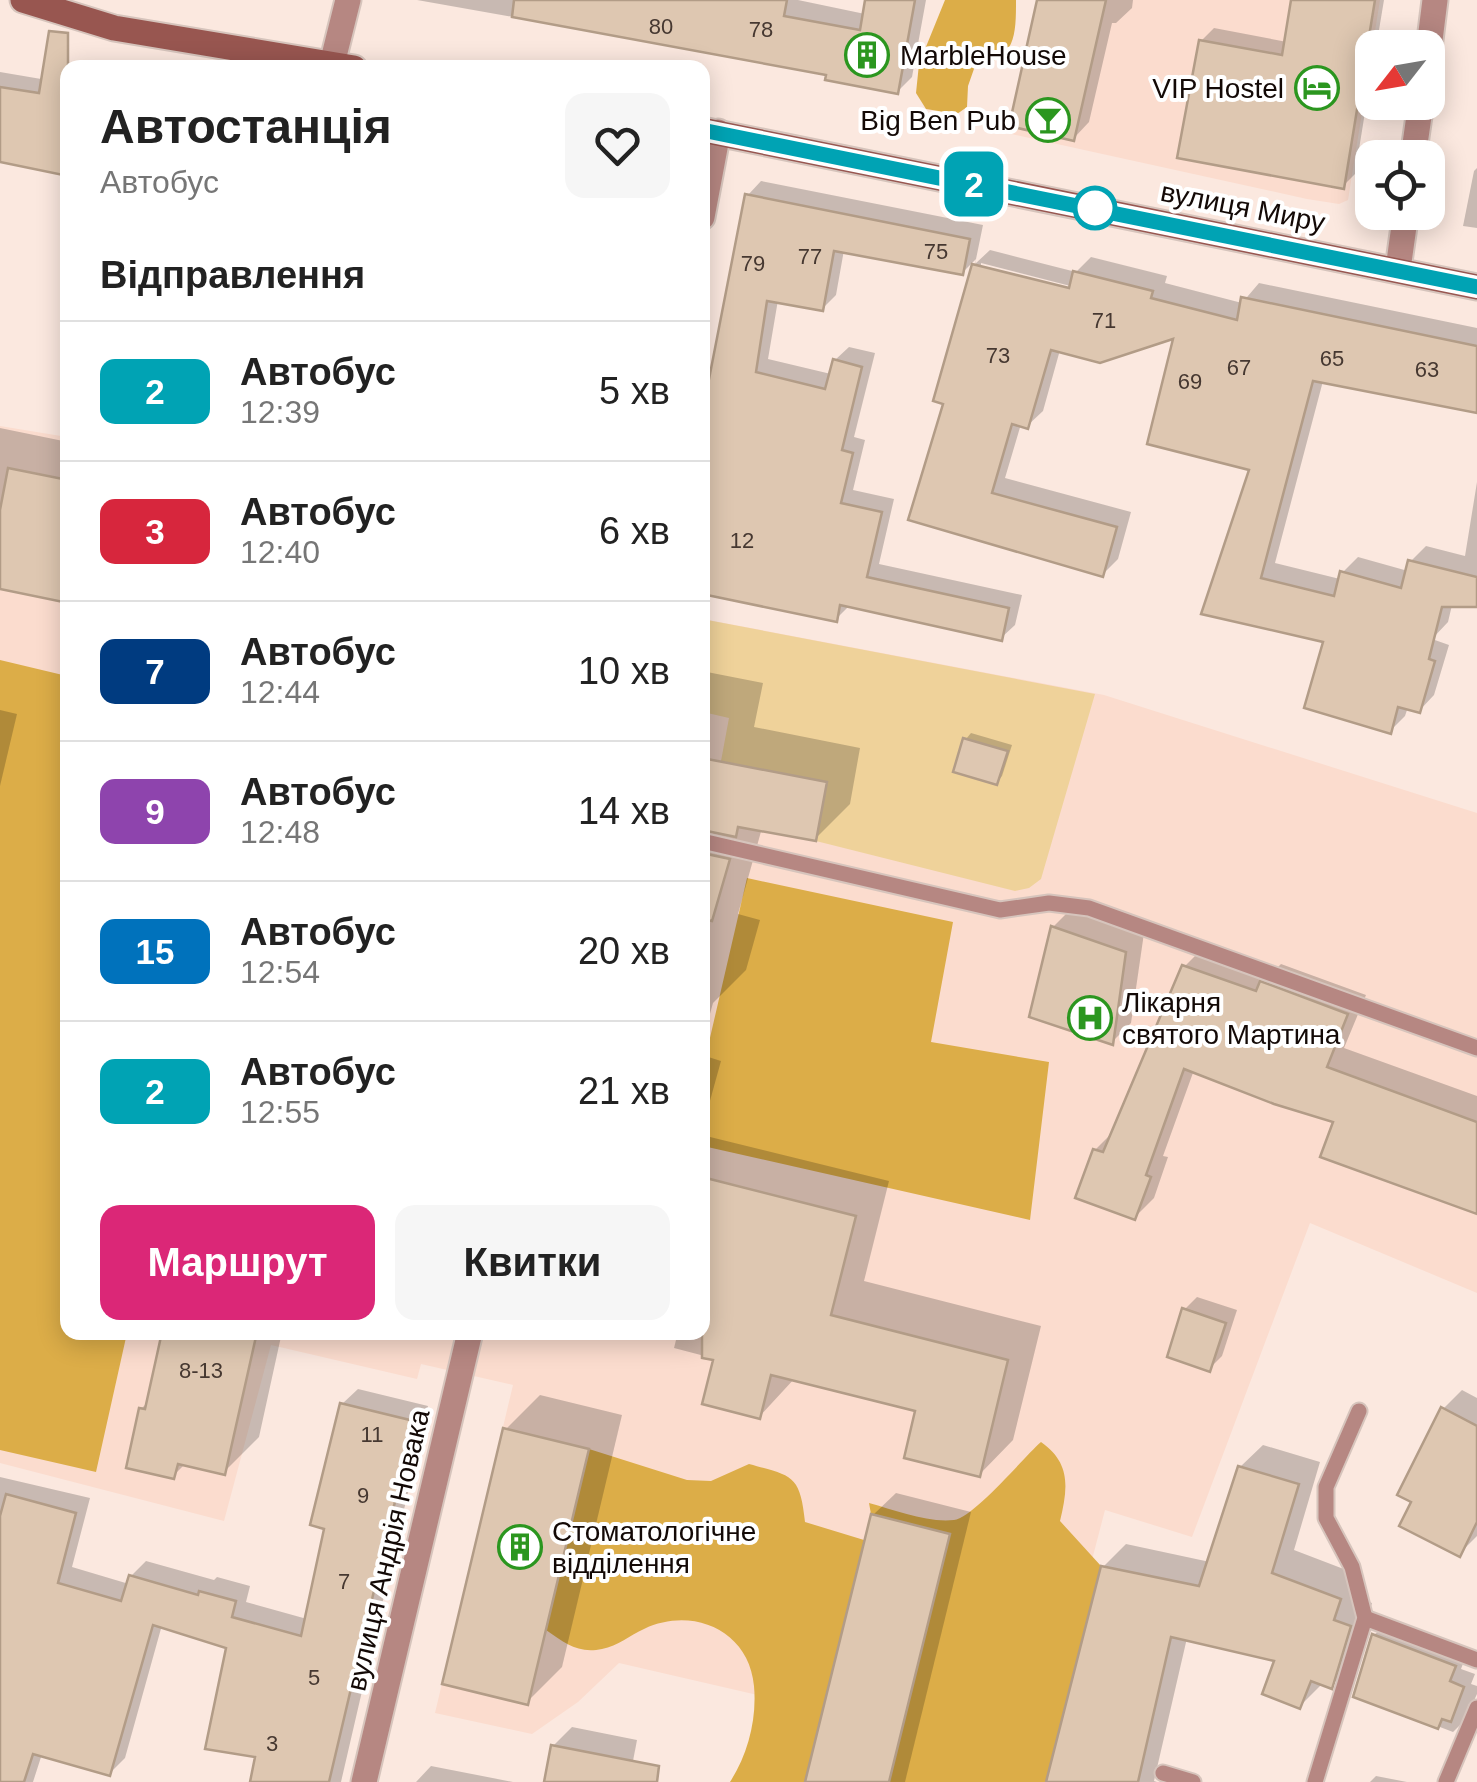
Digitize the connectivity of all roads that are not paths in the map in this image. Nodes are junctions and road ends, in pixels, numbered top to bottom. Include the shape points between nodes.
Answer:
1 (23, 0) edge
2 (348, 0) edge
3 (1435, 0) edge
4 (1431, 30) edge
5 (307, 60) edge
6 (343, 60) edge
7 (710, 131) edge
8 (1403, 230) edge
9 (1398, 269) junction
10 (1477, 287) edge
11 (710, 844) edge
12 (1477, 1048) edge
13 (468, 1340) edge
14 (1359, 1411) dead end
15 (1365, 1618) junction
16 (1477, 1660) edge
17 (1477, 1708) edge
18 (1163, 1773) dead end
19 (364, 1782) edge
20 (1193, 1782) edge
21 (1314, 1782) edge
22 (1446, 1782) edge

1 - 5 main road via 114,28
2 - 6 street
3 - 4 street
7 - 9 main road, вулиця Миру
8 - 9 street
9 - 10 main road, вулиця Миру
11 - 12 lane via 1000,910 1049,903 1089,908
13 - 19 street, вулиця Андрія Новака
14 - 15 lane via 1326,1486 1326,1518 1352,1566
15 - 16 lane
15 - 21 lane
17 - 22 lane
18 - 20 lane

